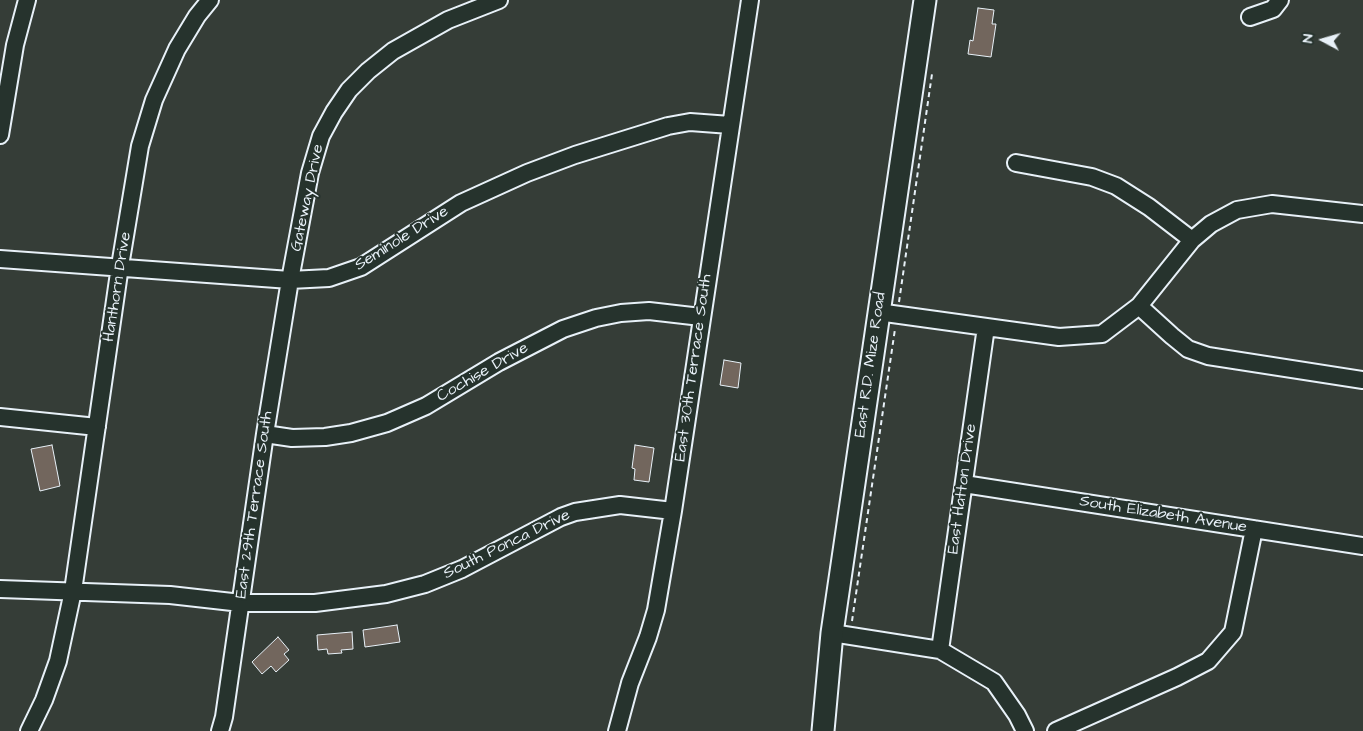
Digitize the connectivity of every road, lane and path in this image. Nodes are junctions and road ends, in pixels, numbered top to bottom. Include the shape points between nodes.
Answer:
1 (26, 0) edge
2 (210, 0) edge
3 (499, 0) edge
4 (750, 0) edge
5 (925, 0) edge
6 (1280, 0) edge
7 (1250, 17) dead end
8 (933, 67) dead end
9 (730, 125) junction
10 (0, 135) edge
11 (1016, 163) dead end
12 (1363, 214) edge
13 (1192, 240) junction
14 (0, 259) edge
15 (120, 266) junction
16 (290, 280) junction
17 (1139, 306) junction
18 (888, 313) junction
19 (701, 317) junction
20 (986, 327) junction
21 (1363, 380) edge
22 (0, 417) edge
23 (97, 427) junction
24 (265, 434) junction
25 (964, 484) junction
26 (673, 511) junction
27 (1254, 529) junction
28 (1363, 546) edge
29 (0, 589) edge
30 (73, 591) junction
31 (241, 603) junction
32 (841, 634) junction
33 (940, 650) junction
34 (29, 731) edge
35 (220, 731) edge
36 (617, 731) edge
37 (823, 731) edge
38 (1025, 731) edge
39 (1056, 731) edge

1 - 10 street
2 - 15 street, Hanthorn Drive via 176,49 154,100 140,146
3 - 16 street, Gateway Drive via 448,20 393,51 349,90 321,136 310,173
4 - 9 street, East 30th Terrace South
5 - 18 main road, East R.D. Mize Road
6 - 7 street via 1273,9
8 - 18 path
9 - 16 street, Seminole Drive via 690,122 668,126 575,155 461,203 362,267 329,278
9 - 19 street, East 30th Terrace South
11 - 13 street via 1116,186
12 - 13 street via 1272,204 1237,210 1211,224
13 - 17 street
14 - 15 street, Seminole Drive
15 - 16 street, Seminole Drive
15 - 23 street, Hanthorn Drive
16 - 24 street, East 29th Terrace South
17 - 20 street via 1102,334 1059,337
17 - 21 street via 1188,349 1208,356
18 - 20 street
18 - 32 main road, East R.D. Mize Road
18 - 32 path via 891,363
19 - 24 street, Cochise Drive via 648,311 596,318 563,329 499,362 426,406 387,423 325,438
19 - 26 street, East 30th Terrace South
20 - 25 street, East Hatton Drive
22 - 23 street
23 - 30 street, Hanthorn Drive
24 - 31 street, East 29th Terrace South
25 - 27 street, South Elizabeth Avenue
25 - 33 street, East Hatton Drive
26 - 31 street, South Ponca Drive via 620,505 575,512 462,569 425,584 386,594 315,603
26 - 36 street, East 30th Terrace South via 656,610
27 - 28 street, South Elizabeth Avenue
27 - 39 street via 1234,632 1208,661
29 - 30 street, South Ponca Drive
30 - 31 street, South Ponca Drive via 170,595
30 - 34 street, Hanthorn Drive via 58,661
31 - 35 street, East 29th Terrace South
32 - 33 street
32 - 37 main road, East R.D. Mize Road
33 - 38 street via 994,682

